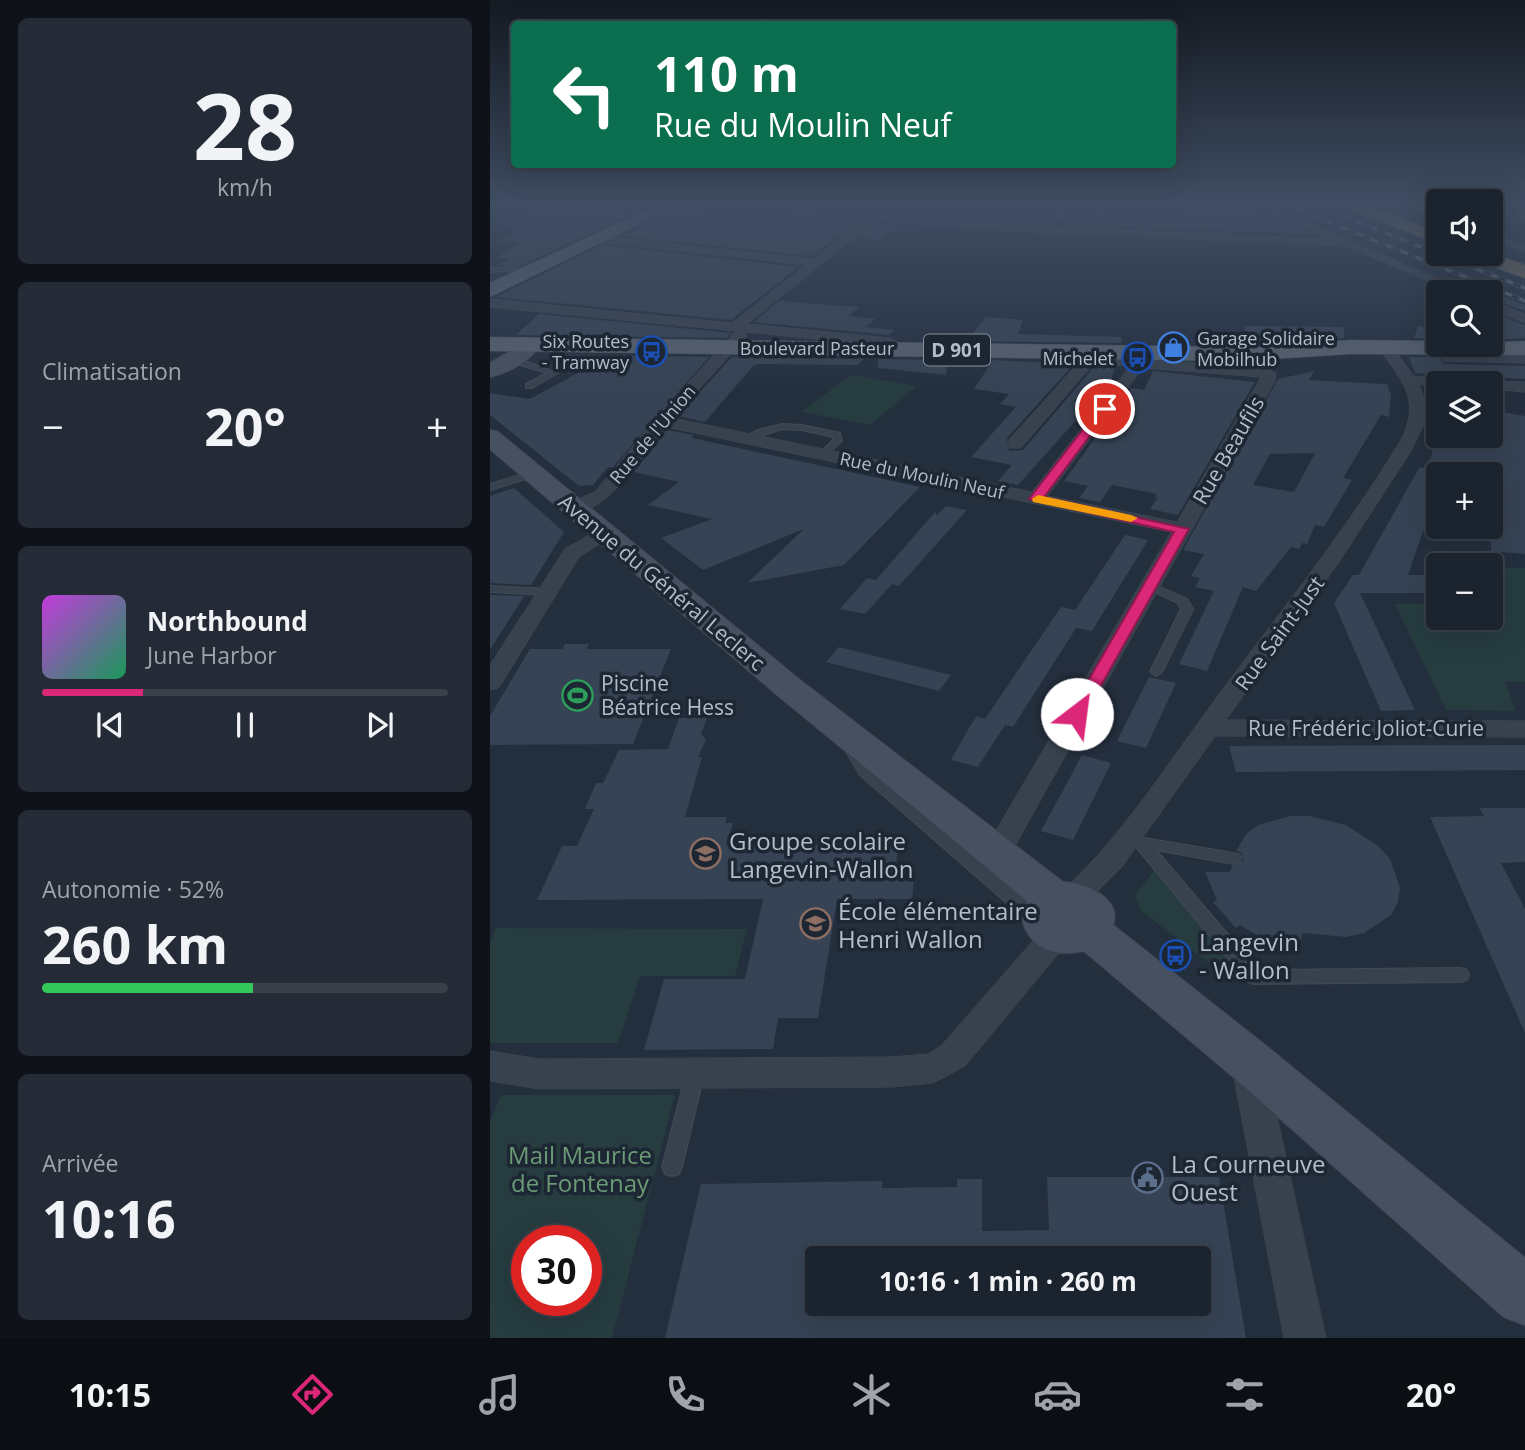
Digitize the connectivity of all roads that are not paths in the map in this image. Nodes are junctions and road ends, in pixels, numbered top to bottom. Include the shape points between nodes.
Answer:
1 (510, 268) edge
2 (516, 268) edge
3 (537, 268) edge
4 (809, 268) edge
5 (1407, 268) edge
6 (490, 270) edge
7 (1435, 280) edge
8 (490, 281) edge
9 (490, 291) edge
10 (490, 303) edge
11 (1503, 309) edge
12 (1525, 319) edge
13 (741, 328) junction
14 (490, 344) edge
15 (1384, 346) junction
16 (901, 348) junction
17 (1525, 348) edge
18 (725, 349) junction
19 (490, 350) edge
20 (1006, 351) junction
21 (521, 353) junction
22 (1449, 358) dead end
23 (1525, 359) edge
24 (1088, 360) junction
25 (1138, 365) junction
26 (490, 371) edge
27 (1410, 380) junction
28 (1426, 381) edge
29 (530, 386) dead end
30 (1503, 386) edge
31 (1525, 387) edge
32 (662, 421) junction
33 (490, 437) edge
34 (1015, 444) dead end
35 (533, 474) junction
36 (490, 487) edge
37 (1036, 499) junction
38 (572, 508) junction
39 (1182, 529) junction
40 (604, 533) junction
41 (1150, 586) junction
42 (490, 589) edge
43 (548, 592) junction
44 (1156, 672) dead end
45 (490, 683) edge
46 (836, 723) junction
47 (1207, 728) junction
48 (1525, 729) edge
49 (1135, 842) junction
50 (998, 853) junction
51 (1234, 858) dead end
52 (1074, 918) junction
53 (1461, 975) dead end
54 (1185, 984) dead end
55 (1235, 1050) junction
56 (490, 1066) edge
57 (695, 1073) junction
58 (672, 1167) dead end
59 (1525, 1296) edge
60 (1305, 1338) edge

1 - 6 lane
2 - 8 main road
3 - 9 main road
4 - 13 street, Rue de l'Union
5 - 7 street
10 - 13 street
11 - 12 street
13 - 16 street via 890,342
13 - 18 street, Rue de l'Union
14 - 21 main road, Boulevard Pasteur / D 901
15 - 17 main road, Boulevard Pasteur / D 901
15 - 20 main road, Boulevard Pasteur / D 901 via 1242,354
15 - 27 street, Rue Saint-Just
16 - 18 main road, Boulevard Pasteur / D 901
16 - 20 main road, Boulevard Pasteur / D 901
18 - 21 main road, Boulevard Pasteur / D 901
18 - 32 street, Rue de l'Union
19 - 21 main road, Boulevard Pasteur / D 901
20 - 24 street
21 - 26 main road
21 - 29 lane via 554,373
22 - 23 street
24 - 25 street
24 - 34 street
25 - 37 street
25 - 39 street, Rue Beaufils via 1269,373
27 - 28 street
27 - 47 street, Rue Saint-Just via 1416,393 1417,422 1395,460 1328,565
30 - 31 street
32 - 37 street, Rue du Moulin Neuf
32 - 38 street, Rue de l'Union via 601,496
33 - 35 main road, Avenue du Général Leclerc
35 - 36 lane
35 - 38 main road, Avenue du Général Leclerc
37 - 39 street, Rue du Moulin Neuf
38 - 40 main road, Avenue du Général Leclerc
39 - 41 street, Rue Beaufils
40 - 43 street via 572,553
40 - 46 main road, Avenue du Général Leclerc
41 - 44 lane via 1183,601 1187,609
41 - 50 street, Rue Beaufils
42 - 43 lane
43 - 45 street
46 - 50 main road, Avenue du Général Leclerc
46 - 52 lane, Avenue du Général Leclerc via 865,772
47 - 48 street, Rue Frédéric Joliot-Curie
47 - 49 street, Rue Saint-Just
49 - 51 lane
49 - 52 street, Rue Saint-Just via 1097,878
49 - 53 lane via 1254,977
50 - 52 main road, Avenue du Général Leclerc
52 - 55 main road, Avenue du Général Leclerc
52 - 57 street, Rue Saint-Just via 953,1056 933,1068
54 - 55 lane, Avenue du Général Leclerc
55 - 59 main road, Avenue du Général Leclerc
55 - 60 street
56 - 57 street, Rue Saint-Just via 540,1074
57 - 58 lane

